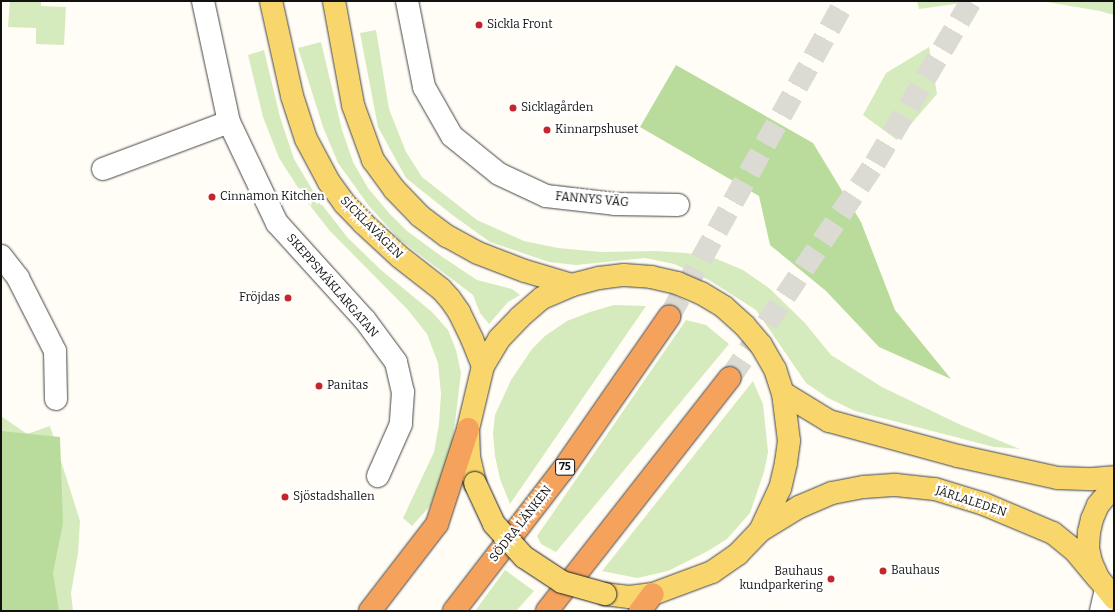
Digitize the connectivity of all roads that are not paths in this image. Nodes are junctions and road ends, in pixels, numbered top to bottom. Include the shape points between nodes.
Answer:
1 (203, 1) edge
2 (271, 1) edge
3 (334, 1) edge
4 (407, 1) edge
5 (229, 122) junction
6 (103, 169) dead end
7 (678, 205) dead end
8 (1, 256) edge
9 (572, 285) junction
10 (669, 317) tunnel mouth
11 (483, 366) junction
12 (730, 378) tunnel mouth
13 (783, 393) junction
14 (56, 399) dead end
15 (468, 430) junction
16 (378, 476) dead end
17 (1114, 477) edge
18 (1114, 486) edge
19 (760, 531) junction
20 (1106, 589) edge
21 (653, 594) junction
22 (370, 611) edge
23 (454, 611) edge
24 (547, 611) edge
25 (640, 611) edge
26 (1102, 611) edge

1 - 5 street, SKEPPSMÄKLARGATAN
2 - 11 main road, SICKLAVÄGEN via 292,96 306,139 326,177 344,203 363,223 450,299 459,312
3 - 9 main road via 355,112 373,160 394,189 420,216 447,236 478,253
4 - 7 street, FANNYS VÄG via 424,87 452,136 499,174 546,196 615,204
5 - 6 street
5 - 16 street, SKEPPSMÄKLARGATAN via 276,223 365,320 396,362 403,392 401,424
8 - 14 street via 18,278 55,350
9 - 11 main road via 542,298 520,317 499,339
9 - 13 main road via 624,275 651,277 677,283 701,293 724,307 761,345 775,369
10 - 23 highway, SÖDRA LÄNKEN / 75 via 562,471
11 - 15 main road
12 - 24 highway
13 - 17 main road via 828,421 958,456 1058,478 1081,480
13 - 19 main road via 789,441 786,463 780,488
15 - 21 main road, bridge via 469,456 475,483 494,524 524,558 562,582 605,594
15 - 22 highway via 437,524
18 - 20 main road via 1098,505 1088,532 1091,562
19 - 20 main road, JÄRLALEDEN via 799,507 832,493 896,485 935,489 984,504 1053,533 1075,551
19 - 21 main road via 738,554 712,572
20 - 26 street
21 - 25 highway

